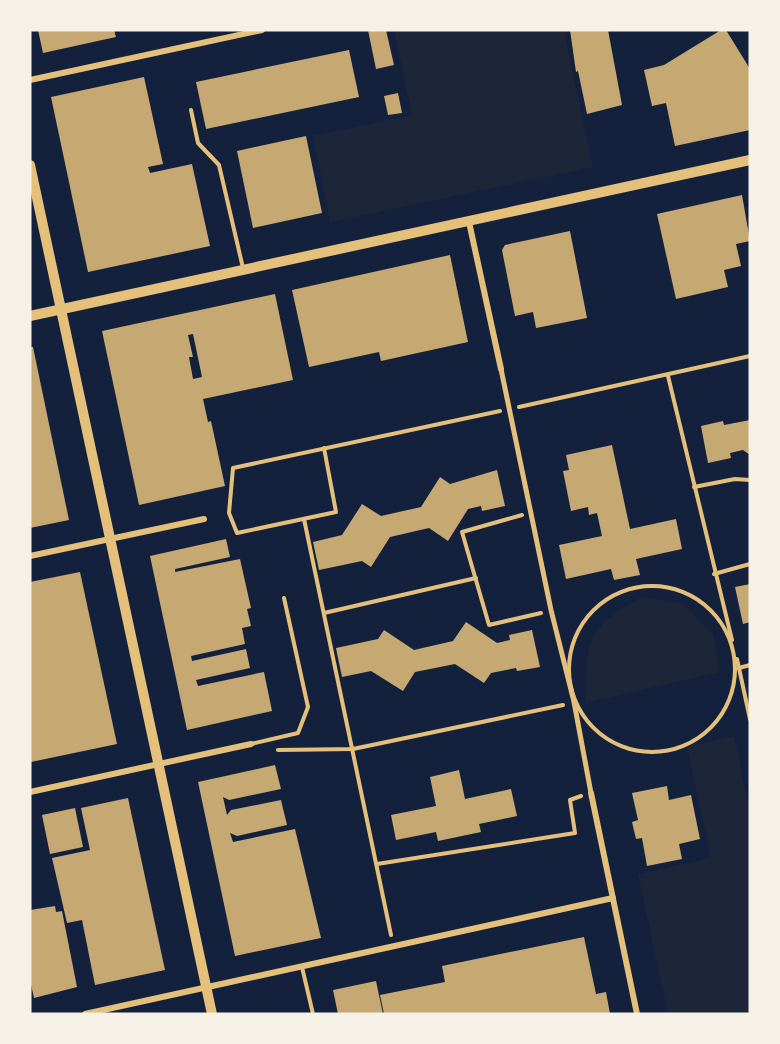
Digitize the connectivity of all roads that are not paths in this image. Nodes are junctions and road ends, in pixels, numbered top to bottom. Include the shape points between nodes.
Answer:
1 (262, 30) edge
2 (30, 80) edge
3 (191, 110) dead end
4 (750, 160) edge
5 (30, 165) edge
6 (469, 222) junction
7 (244, 270) junction
8 (61, 309) junction
9 (30, 316) edge
10 (501, 369) joint
11 (204, 519) dead end
12 (110, 539) junction
13 (30, 556) edge
14 (284, 598) dead end
15 (251, 744) joint
16 (158, 764) junction
17 (30, 792) edge
18 (591, 792) joint
19 (613, 898) junction
20 (302, 967) junction
21 (206, 988) junction
22 (85, 1014) edge
23 (212, 1014) edge
24 (313, 1014) edge
25 (638, 1014) edge

1 - 2 street
3 - 7 lane via 198,143 219,165
4 - 6 street
5 - 8 street
6 - 7 street
6 - 10 street
7 - 8 street
8 - 9 street
8 - 12 street
10 - 18 street
11 - 12 street
12 - 13 street
12 - 16 street
14 - 15 lane via 308,706 298,734
15 - 16 street
16 - 17 street
16 - 21 street
18 - 19 street
19 - 20 street
19 - 25 street
20 - 21 street
20 - 24 lane
21 - 22 street
21 - 23 street

